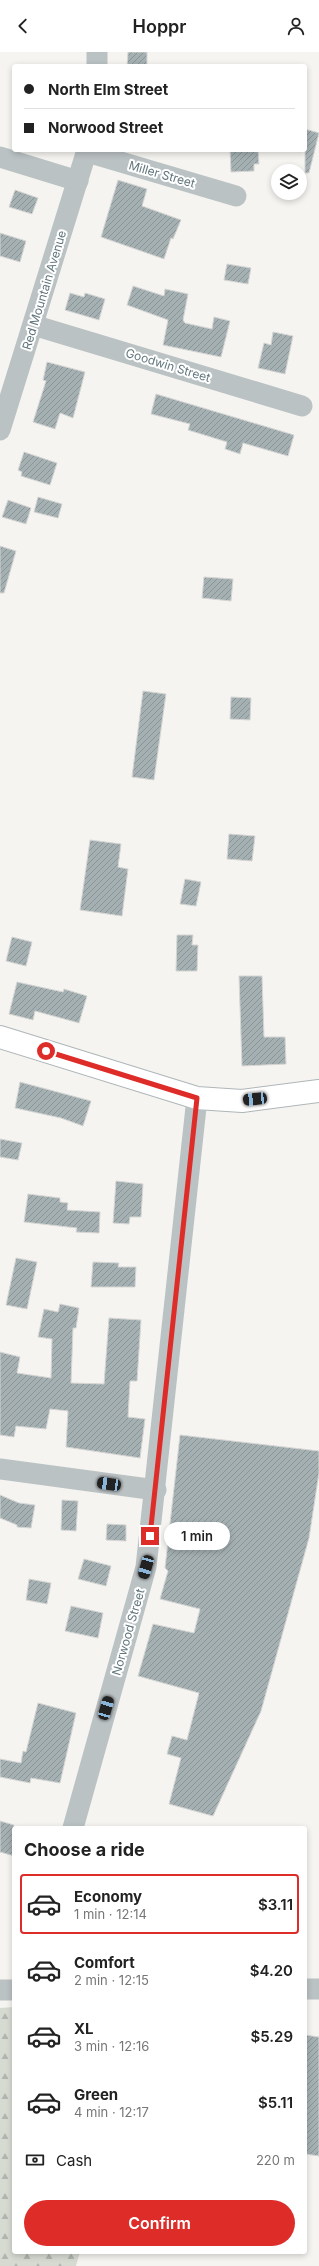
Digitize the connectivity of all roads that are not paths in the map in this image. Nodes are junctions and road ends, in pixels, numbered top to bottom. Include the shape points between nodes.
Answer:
1 (98, 52) edge
2 (97, 64) edge
3 (87, 152) edge
4 (90, 152) edge
5 (0, 157) edge
6 (78, 181) junction
7 (236, 196) dead end
8 (33, 325) junction
9 (302, 406) dead end
10 (0, 430) edge
11 (0, 1037) edge
12 (319, 1091) edge
13 (197, 1098) junction
14 (0, 1469) edge
15 (156, 1490) junction
16 (74, 1826) edge
17 (307, 1989) edge
18 (319, 1989) edge
19 (0, 1990) edge
20 (12, 1990) edge

1 - 2 street
3 - 6 street, Red Mountain Avenue
4 - 7 street, Miller Street
5 - 6 street
6 - 8 street, Red Mountain Avenue
8 - 9 street, Goodwin Street
8 - 10 street, Red Mountain Avenue
11 - 13 main road
12 - 13 main road via 242,1101
13 - 15 street, Norwood Street
14 - 15 street
15 - 16 street, Norwood Street via 146,1567
17 - 18 street
19 - 20 street

